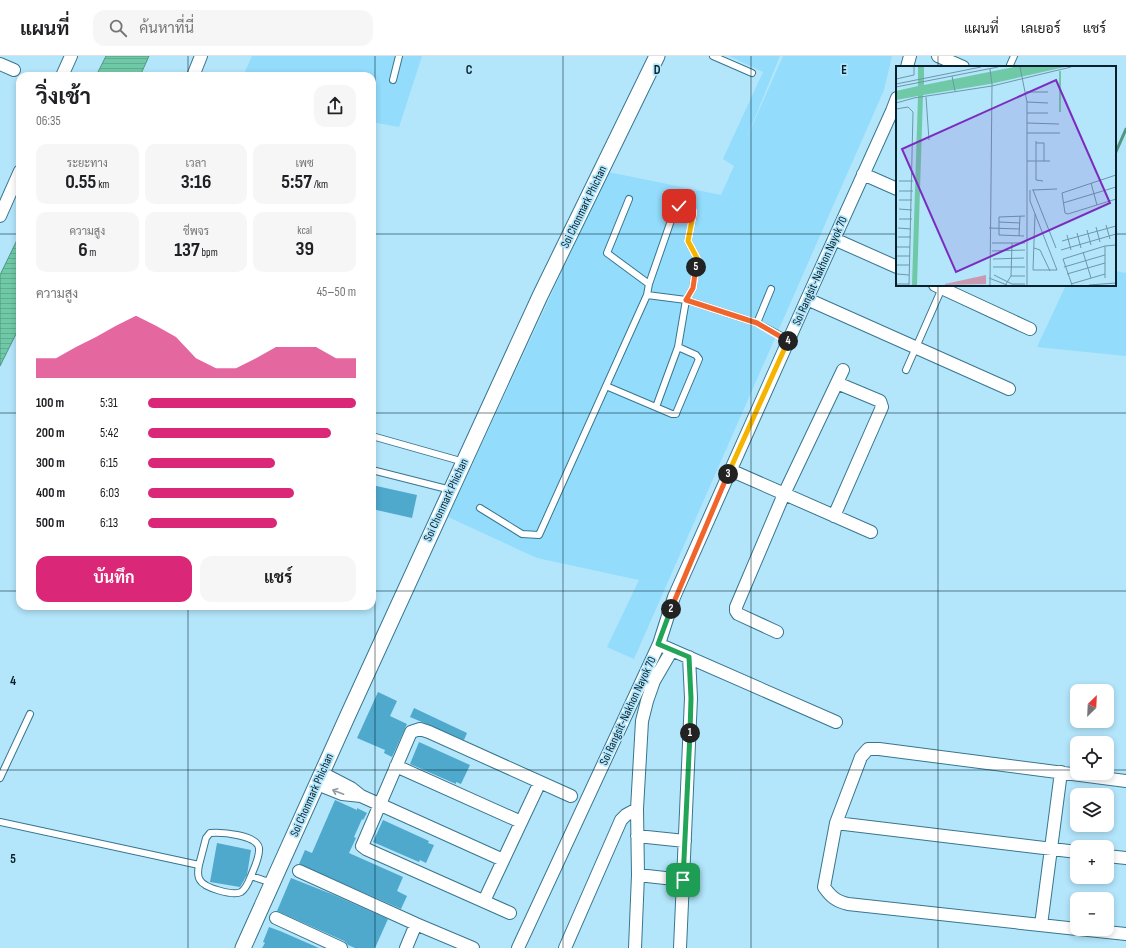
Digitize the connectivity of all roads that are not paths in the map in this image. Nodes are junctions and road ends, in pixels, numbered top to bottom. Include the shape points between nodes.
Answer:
1 (71, 56) edge
2 (201, 56) edge
3 (399, 56) edge
4 (657, 56) edge
5 (713, 56) edge
6 (910, 56) edge
7 (938, 56) edge
8 (1014, 56) edge
9 (0, 64) edge
10 (1010, 65) dead end
11 (907, 66) edge
12 (961, 66) edge
13 (14, 70) dead end
14 (64, 72) edge
15 (195, 72) edge
16 (752, 73) dead end
17 (393, 80) dead end
18 (895, 112) edge
19 (863, 174) junction
20 (16, 180) edge
21 (896, 190) edge
22 (629, 199) dead end
23 (0, 216) edge
24 (834, 239) junction
25 (896, 267) edge
26 (649, 284) junction
27 (939, 287) edge
28 (771, 289) dead end
29 (646, 295) junction
30 (807, 299) junction
31 (686, 300) junction
32 (757, 323) junction
33 (1030, 329) dead end
34 (789, 340) junction
35 (678, 346) junction
36 (917, 348) junction
37 (843, 370) dead end
38 (906, 370) dead end
39 (837, 383) junction
40 (606, 386) junction
41 (1009, 389) dead end
42 (656, 408) junction
43 (376, 437) edge
44 (464, 462) junction
45 (730, 470) junction
46 (376, 471) edge
47 (451, 490) junction
48 (784, 494) junction
49 (480, 508) dead end
50 (834, 516) junction
51 (871, 532) dead end
52 (777, 632) dead end
53 (658, 644) junction
54 (672, 650) junction
55 (689, 657) junction
56 (30, 714) dead end
57 (836, 722) dead end
58 (396, 766) junction
59 (1061, 772) junction
60 (0, 778) edge
61 (319, 778) junction
62 (1126, 781) edge
63 (540, 782) junction
64 (571, 796) dead end
65 (380, 804) junction
66 (637, 809) junction
67 (0, 822) edge
68 (521, 822) junction
69 (836, 823) junction
70 (637, 836) junction
71 (685, 840) junction
72 (1051, 849) junction
73 (1070, 851) edge
74 (1114, 857) edge
75 (1126, 858) edge
76 (503, 860) junction
77 (199, 865) junction
78 (299, 871) dead end
79 (638, 875) junction
80 (251, 876) junction
81 (683, 880) junction
82 (272, 883) junction
83 (484, 901) junction
84 (510, 913) dead end
85 (276, 918) dead end
86 (416, 924) junction
87 (1041, 925) junction
88 (1070, 928) edge
89 (1114, 933) edge
90 (1126, 934) edge
91 (243, 948) edge
92 (341, 948) edge
93 (406, 948) edge
94 (473, 948) edge
95 (518, 948) edge
96 (565, 948) edge
97 (635, 948) edge
98 (680, 948) edge

1 - 14 street
2 - 15 street
3 - 17 lane
4 - 44 street, Soi Chonmark Phichan via 540,296
5 - 16 lane
6 - 11 street
7 - 12 street
8 - 10 lane
9 - 13 street
18 - 19 street, Soi Rangsit-Nakhon Nayok 70
19 - 21 street
19 - 24 street, Soi Rangsit-Nakhon Nayok 70
20 - 23 street
22 - 26 lane via 607,253
24 - 25 street
24 - 30 street, Soi Rangsit-Nakhon Nayok 70
26 - 29 lane
26 - 31 lane via 675,209 682,205 693,210 688,241 697,258 693,288
27 - 33 street
27 - 36 lane
28 - 32 lane
29 - 31 lane
29 - 40 lane
30 - 34 street, Soi Rangsit-Nakhon Nayok 70
30 - 36 street
31 - 32 lane
31 - 35 lane
32 - 34 lane
34 - 45 street, Soi Rangsit-Nakhon Nayok 70
35 - 42 lane
35 - 42 lane via 699,359 676,414
36 - 38 lane
36 - 41 street
37 - 39 street
39 - 48 street
39 - 50 street via 880,401 882,407
40 - 42 lane
40 - 49 lane via 540,535 522,534
43 - 44 lane
44 - 47 street, Soi Chonmark Phichan
45 - 48 street
45 - 53 street, Soi Rangsit-Nakhon Nayok 70 via 674,597
46 - 47 lane
47 - 61 street, Soi Chonmark Phichan
48 - 50 street
48 - 52 street via 736,607 738,614
50 - 51 street
53 - 54 street
53 - 95 street, Soi Rangsit-Nakhon Nayok 70
54 - 55 street
54 - 66 street via 654,681 642,721
55 - 57 street
55 - 71 street via 691,698
56 - 60 lane
58 - 63 street via 411,732 420,729
58 - 65 street
58 - 68 street
59 - 62 street
59 - 69 street via 868,749 861,757
59 - 72 street
61 - 65 street via 351,788 361,796
61 - 82 street, Soi Chonmark Phichan
63 - 64 street
63 - 68 street
65 - 76 street
65 - 83 street via 362,846
66 - 70 street
66 - 96 street via 622,820
67 - 77 lane
68 - 76 street
69 - 72 street
69 - 87 street via 824,886 839,902
70 - 71 street
70 - 79 street
71 - 81 street
72 - 73 street
72 - 87 street
74 - 75 street
76 - 83 street
77 - 80 lane via 200,881 227,892 243,891
77 - 80 lane via 206,838 210,833 249,837 257,842 259,847
78 - 86 street
79 - 81 street
79 - 97 street
80 - 82 lane
81 - 98 street
82 - 91 street, Soi Chonmark Phichan
83 - 84 street
85 - 92 street
86 - 93 street
86 - 94 street
87 - 88 street
89 - 90 street

